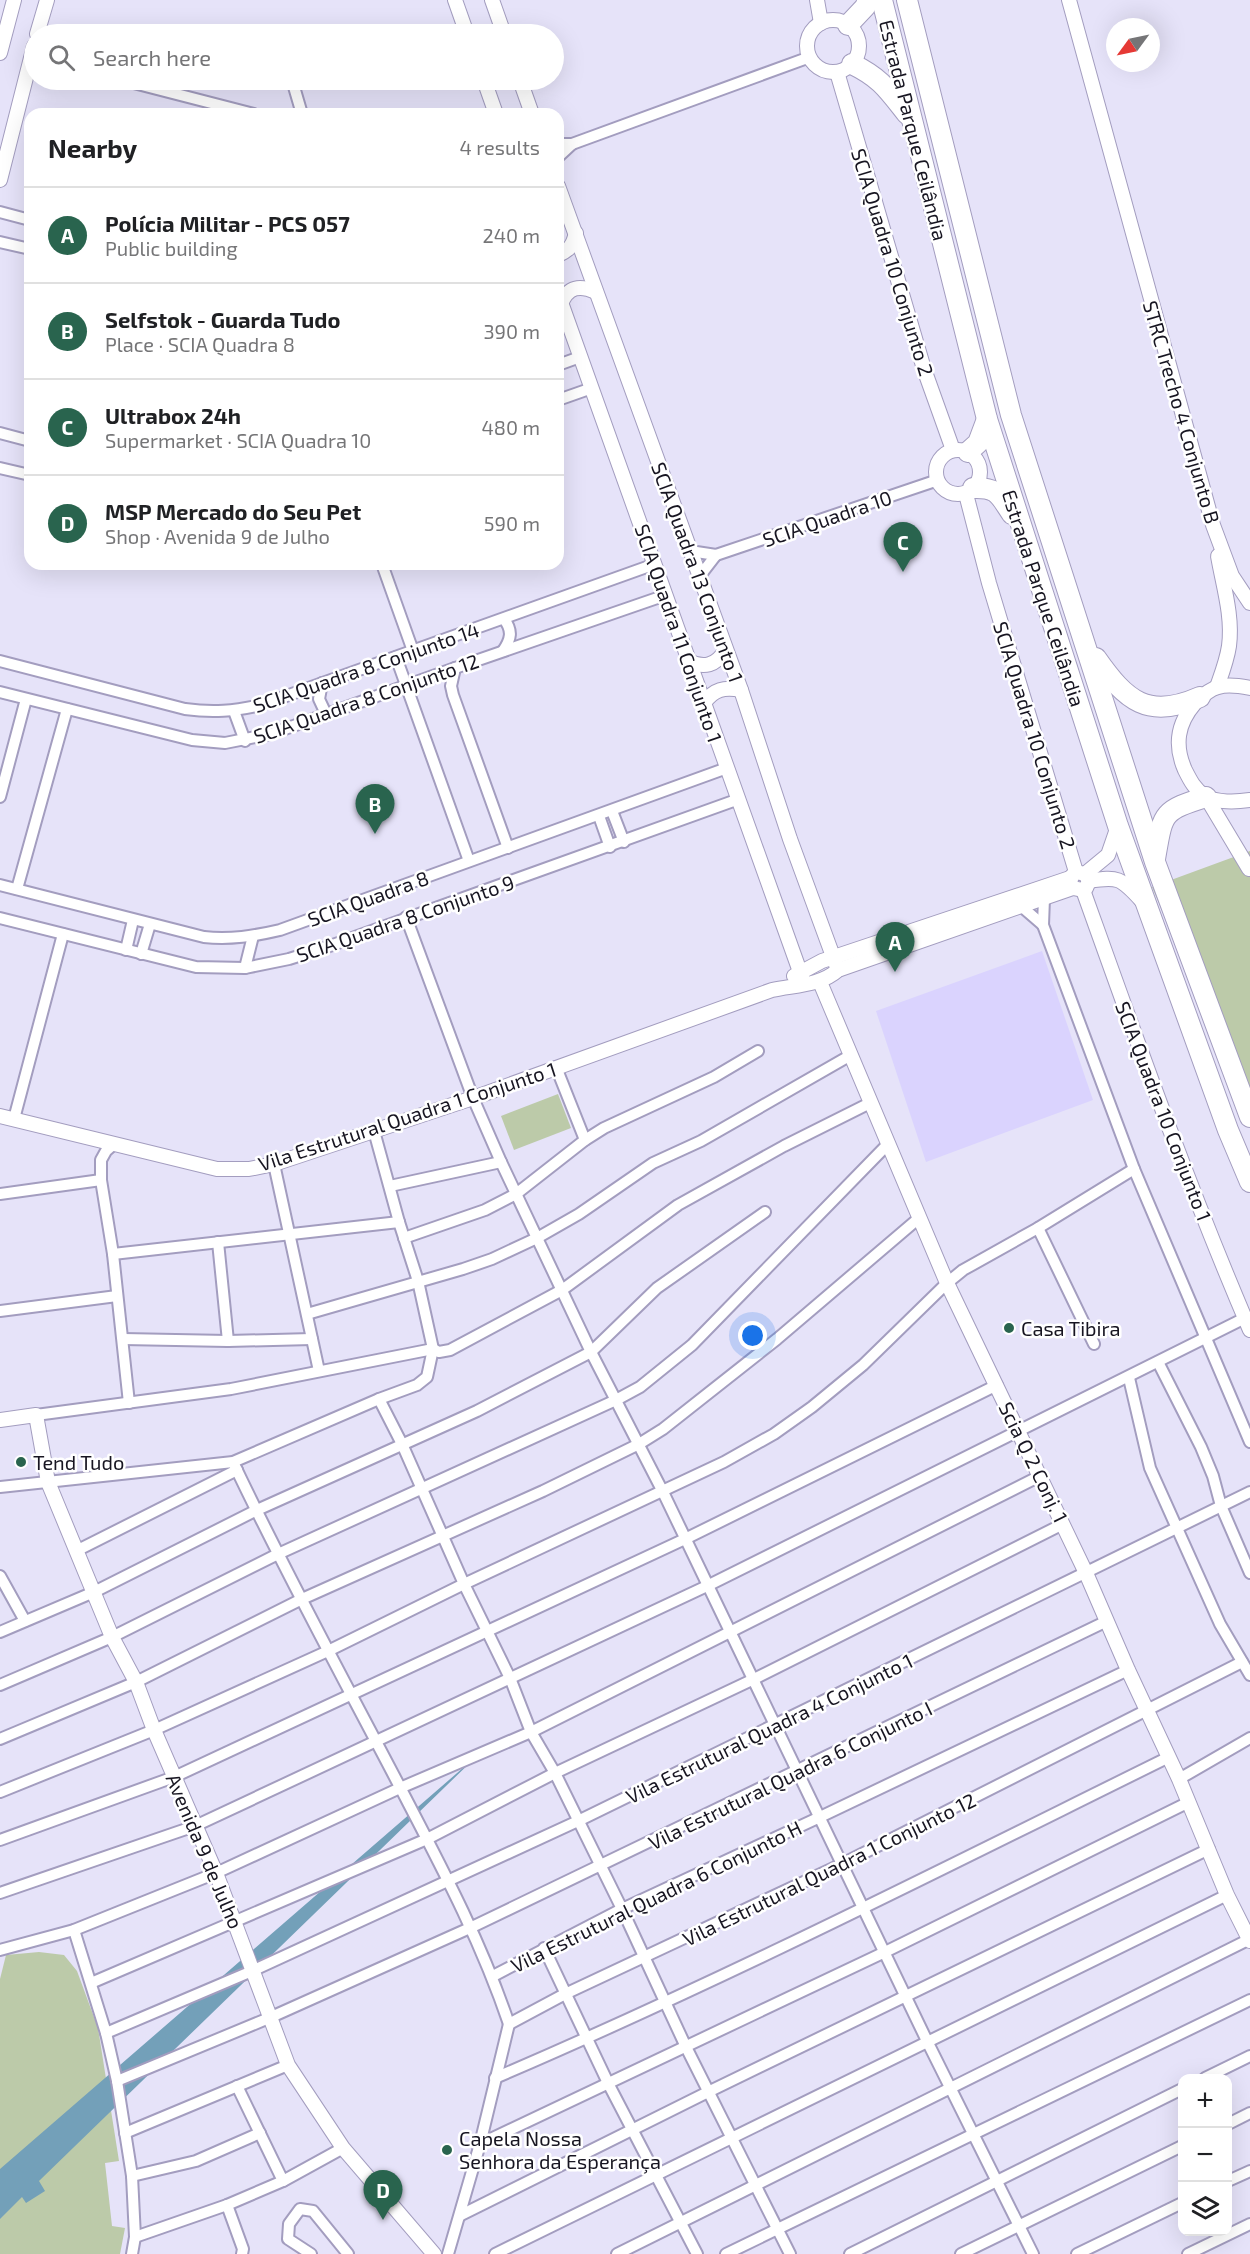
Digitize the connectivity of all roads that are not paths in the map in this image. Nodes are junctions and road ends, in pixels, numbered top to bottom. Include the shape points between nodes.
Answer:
1 (14, 0) edge
2 (46, 0) edge
3 (455, 0) edge
4 (492, 0) edge
5 (817, 0) edge
6 (868, 0) edge
7 (882, 0) edge
8 (907, 0) edge
9 (1068, 0) edge
10 (821, 23) junction
11 (40, 24) edge
12 (464, 24) edge
13 (500, 24) edge
14 (848, 25) junction
15 (0, 53) edge
16 (810, 57) junction
17 (844, 68) junction
18 (24, 89) edge
19 (161, 90) edge
20 (295, 90) edge
21 (488, 90) edge
22 (524, 90) edge
23 (231, 108) edge
24 (300, 108) edge
25 (494, 108) edge
26 (530, 108) edge
27 (912, 121) junction
28 (564, 144) edge
29 (573, 144) junction
30 (564, 152) edge
31 (0, 180) edge
32 (564, 202) edge
33 (0, 212) edge
34 (24, 218) edge
35 (576, 233) junction
36 (0, 242) edge
37 (24, 248) edge
38 (564, 253) edge
39 (596, 292) junction
40 (564, 296) edge
41 (564, 311) edge
42 (580, 357) junction
43 (564, 363) edge
44 (592, 388) junction
45 (564, 398) edge
46 (987, 419) junction
47 (0, 433) edge
48 (24, 439) edge
49 (960, 451) junction
50 (0, 468) edge
51 (24, 474) edge
52 (938, 480) junction
53 (970, 491) junction
54 (1213, 525) junction
55 (1027, 544) junction
56 (690, 551) junction
57 (716, 555) junction
58 (655, 564) junction
59 (384, 570) edge
60 (699, 577) junction
61 (666, 595) junction
62 (1250, 603) edge
63 (504, 619) junction
64 (1084, 642) junction
65 (413, 651) junction
66 (503, 651) junction
67 (725, 651) junction
68 (396, 657) junction
69 (0, 661) edge
70 (689, 661) junction
71 (454, 668) junction
72 (322, 683) junction
73 (407, 686) junction
74 (1217, 687) junction
75 (1250, 688) edge
76 (741, 690) junction
77 (0, 692) edge
78 (1200, 697) junction
79 (26, 699) junction
80 (704, 704) junction
81 (67, 709) junction
82 (234, 711) junction
83 (326, 714) junction
84 (245, 741) junction
85 (727, 768) junction
86 (0, 797) edge
87 (1206, 797) junction
88 (739, 799) junction
89 (1250, 800) edge
90 (612, 811) junction
91 (599, 816) junction
92 (1118, 826) junction
93 (624, 842) junction
94 (610, 847) junction
95 (508, 848) junction
96 (469, 861) junction
97 (1155, 862) junction
98 (1250, 869) edge
99 (1079, 880) junction
100 (0, 885) edge
101 (17, 889) junction
102 (1044, 897) junction
103 (1021, 906) junction
104 (1148, 908) junction
105 (406, 917) junction
106 (0, 918) edge
107 (134, 920) junction
108 (150, 924) junction
109 (1043, 925) junction
110 (63, 934) junction
111 (253, 936) junction
112 (126, 950) junction
113 (141, 954) junction
114 (836, 965) junction
115 (244, 968) junction
116 (802, 978) junction
117 (820, 982) junction
118 (758, 1051) dead end
119 (851, 1055) junction
120 (556, 1067) junction
121 (473, 1098) junction
122 (870, 1103) junction
123 (1250, 1117) edge
124 (7, 1118) edge
125 (375, 1131) junction
126 (585, 1140) junction
127 (114, 1144) junction
128 (888, 1144) junction
129 (501, 1162) junction
130 (274, 1164) junction
131 (1134, 1169) junction
132 (101, 1180) junction
133 (1250, 1182) edge
134 (390, 1186) junction
135 (0, 1194) edge
136 (516, 1194) junction
137 (765, 1212) dead end
138 (919, 1218) junction
139 (399, 1222) junction
140 (1038, 1228) junction
141 (289, 1235) junction
142 (404, 1238) junction
143 (537, 1238) junction
144 (218, 1242) junction
145 (113, 1254) junction
146 (418, 1281) junction
147 (947, 1283) junction
148 (562, 1290) junction
149 (117, 1296) junction
150 (0, 1311) edge
151 (307, 1314) junction
152 (1247, 1324) edge
153 (1206, 1338) junction
154 (123, 1339) junction
155 (312, 1339) junction
156 (228, 1341) junction
157 (1094, 1344) dead end
158 (433, 1349) junction
159 (591, 1352) junction
160 (1158, 1362) junction
161 (319, 1371) junction
162 (1129, 1378) junction
163 (997, 1385) junction
164 (378, 1399) junction
165 (616, 1400) junction
166 (129, 1403) junction
167 (36, 1415) junction
168 (0, 1420) edge
169 (1019, 1431) junction
170 (1250, 1442) edge
171 (402, 1444) junction
172 (639, 1444) junction
173 (235, 1466) junction
174 (1040, 1476) junction
175 (48, 1482) junction
176 (0, 1487) edge
177 (422, 1489) junction
178 (663, 1492) junction
179 (1250, 1492) edge
180 (1221, 1506) junction
181 (257, 1510) junction
182 (1063, 1524) junction
183 (1177, 1527) junction
184 (443, 1536) junction
185 (685, 1539) junction
186 (76, 1551) junction
187 (278, 1554) junction
188 (1086, 1573) junction
189 (1250, 1573) edge
190 (0, 1576) edge
191 (464, 1584) junction
192 (707, 1586) junction
193 (94, 1592) junction
194 (302, 1599) junction
195 (25, 1621) junction
196 (1107, 1621) junction
197 (0, 1632) edge
198 (730, 1632) junction
199 (487, 1633) junction
200 (112, 1637) junction
201 (328, 1651) junction
202 (1242, 1662) junction
203 (1128, 1670) junction
204 (1250, 1675) edge
205 (510, 1678) junction
206 (754, 1679) junction
207 (136, 1682) junction
208 (0, 1685) edge
209 (352, 1694) junction
210 (1147, 1712) junction
211 (777, 1725) junction
212 (154, 1730) junction
213 (531, 1732) junction
214 (1250, 1738) edge
215 (0, 1740) edge
216 (376, 1741) junction
217 (1169, 1757) junction
218 (798, 1771) junction
219 (555, 1773) junction
220 (174, 1778) junction
221 (1179, 1779) junction
222 (400, 1788) junction
223 (0, 1792) edge
224 (1189, 1802) junction
225 (820, 1817) junction
226 (579, 1821) junction
227 (195, 1826) junction
228 (427, 1839) junction
229 (0, 1840) edge
230 (1209, 1849) junction
231 (842, 1864) junction
232 (600, 1866) junction
233 (216, 1873) junction
234 (449, 1880) junction
235 (0, 1893) edge
236 (1227, 1895) junction
237 (863, 1908) junction
238 (622, 1909) junction
239 (235, 1922) junction
240 (472, 1927) junction
241 (74, 1930) junction
242 (1250, 1940) edge
243 (544, 1948) junction
244 (0, 1950) edge
245 (885, 1952) junction
246 (645, 1958) junction
247 (252, 1971) junction
248 (493, 1976) junction
249 (91, 1983) junction
250 (565, 1994) junction
251 (906, 1996) junction
252 (1250, 2000) edge
253 (665, 2002) junction
254 (269, 2018) junction
255 (509, 2024) junction
256 (106, 2033) junction
257 (588, 2038) junction
258 (928, 2043) junction
259 (686, 2047) junction
260 (1250, 2056) edge
261 (288, 2065) junction
262 (1214, 2074) edge
263 (495, 2078) junction
264 (117, 2081) junction
265 (609, 2085) junction
266 (237, 2086) junction
267 (951, 2089) junction
268 (710, 2091) junction
269 (1178, 2091) edge
270 (1250, 2113) edge
271 (1232, 2122) edge
272 (633, 2130) junction
273 (125, 2133) junction
274 (260, 2133) junction
275 (974, 2134) junction
276 (733, 2137) junction
277 (480, 2144) junction
278 (344, 2148) junction
279 (1178, 2148) edge
280 (1250, 2171) edge
281 (656, 2174) junction
282 (132, 2176) junction
283 (1232, 2179) edge
284 (283, 2181) junction
285 (996, 2181) junction
286 (755, 2183) junction
287 (227, 2205) junction
288 (1178, 2205) edge
289 (461, 2216) junction
290 (681, 2223) junction
291 (1250, 2224) edge
292 (1018, 2225) junction
293 (777, 2229) junction
294 (135, 2237) junction
295 (132, 2254) edge
296 (242, 2254) edge
297 (311, 2254) edge
298 (348, 2254) edge
299 (434, 2254) edge
300 (448, 2254) edge
301 (495, 2254) edge
302 (617, 2254) edge
303 (697, 2254) edge
304 (726, 2254) edge
305 (790, 2254) edge
306 (850, 2254) edge
307 (961, 2254) edge
308 (1033, 2254) edge
309 (1077, 2254) edge
310 (1188, 2254) edge

1 - 15 street
2 - 11 street
3 - 12 street
4 - 13 street
5 - 10 street
6 - 14 highway
7 - 27 highway, Estrada Parque Ceilândia
8 - 64 highway, Estrada Parque Ceilândia via 1011,415
9 - 54 street, STRC Trecho 4 Conjunto B
10 - 14 street via 831,20
10 - 16 street via 807,40
14 - 17 street via 859,44 858,55
16 - 17 street via 819,68
16 - 29 street
17 - 27 highway via 880,81
17 - 49 street, SCIA Quadra 10 Conjunto 2 via 924,369
18 - 31 street
19 - 23 street
20 - 24 street
21 - 25 street
22 - 26 street
27 - 46 highway, Estrada Parque Ceilândia
28 - 29 street
29 - 30 street
32 - 35 street, SCIA Quadra 13 Conjunto 1
33 - 34 street
35 - 38 street via 573,244
35 - 39 street, SCIA Quadra 13 Conjunto 1
36 - 37 street
39 - 40 street via 571,289
39 - 56 street, SCIA Quadra 13 Conjunto 1
41 - 42 street, SCIA Quadra 11 Conjunto 1
42 - 43 street
42 - 44 street, SCIA Quadra 11 Conjunto 1
44 - 45 street
44 - 58 street, SCIA Quadra 11 Conjunto 1
46 - 49 highway via 978,443
46 - 55 highway, Estrada Parque Ceilândia
47 - 48 street
49 - 52 street via 945,452 939,460
49 - 53 street via 976,460 980,471 978,482
50 - 51 street
52 - 53 street via 950,494
52 - 57 street, SCIA Quadra 10
53 - 55 highway via 995,491
53 - 99 street, SCIA Quadra 10 Conjunto 2 via 989,583
54 - 62 street, STRC Trecho 4 Conjunto B via 1232,576
54 - 74 street via 1230,627 1226,662
55 - 92 highway, Estrada Parque Ceilândia
56 - 57 street, SCIA Quadra 10
56 - 60 street, SCIA Quadra 13 Conjunto 1
57 - 60 street
58 - 61 street, SCIA Quadra 11 Conjunto 1
58 - 63 street, SCIA Quadra 8 Conjunto 14
59 - 65 street
60 - 67 street, SCIA Quadra 13 Conjunto 1
61 - 66 street, SCIA Quadra 8 Conjunto 12
61 - 70 street, SCIA Quadra 11 Conjunto 1
63 - 65 street, SCIA Quadra 8 Conjunto 14
63 - 66 street via 511,635
64 - 78 highway via 1119,689 1138,702 1163,707 1183,705
64 - 97 highway, Estrada Parque Ceilândia
65 - 68 street, SCIA Quadra 8 Conjunto 14
66 - 71 street, SCIA Quadra 8 Conjunto 12
67 - 70 street via 721,658 705,666
67 - 76 street, SCIA Quadra 13 Conjunto 1
68 - 72 street, SCIA Quadra 8 Conjunto 14
68 - 73 street
69 - 82 street, SCIA Quadra 8 Conjunto 14 via 185,709
70 - 80 street, SCIA Quadra 11 Conjunto 1
71 - 73 street, SCIA Quadra 8 Conjunto 12
71 - 95 street via 453,695
72 - 82 street, SCIA Quadra 8 Conjunto 14
72 - 83 street via 319,699
73 - 83 street, SCIA Quadra 8 Conjunto 12
73 - 96 street
74 - 75 street
74 - 78 street
76 - 80 street via 717,690
76 - 114 street, SCIA Quadra 13 Conjunto 1
77 - 79 street, SCIA Quadra 8 Conjunto 12
78 - 87 street via 1181,725 1178,751 1190,782
79 - 81 street, SCIA Quadra 8 Conjunto 12
79 - 86 street
80 - 85 street, SCIA Quadra 11 Conjunto 1
81 - 84 street, SCIA Quadra 8 Conjunto 12 via 192,740
81 - 101 street
82 - 84 street
83 - 84 street, SCIA Quadra 8 Conjunto 12
85 - 88 street, SCIA Quadra 11 Conjunto 1
85 - 90 street, SCIA Quadra 8
87 - 89 street via 1232,802
87 - 97 highway via 1175,807 1166,816
87 - 98 street
88 - 93 street, SCIA Quadra 8 Conjunto 9
88 - 116 street, SCIA Quadra 11 Conjunto 1
90 - 91 street, SCIA Quadra 8
90 - 93 street
91 - 94 street
91 - 95 street, SCIA Quadra 8
92 - 99 street via 1108,855
92 - 104 highway, Estrada Parque Ceilândia
93 - 94 street, SCIA Quadra 8 Conjunto 9
94 - 105 street, SCIA Quadra 8 Conjunto 9
95 - 96 street, SCIA Quadra 8
96 - 111 street, SCIA Quadra 8 via 280,930
97 - 123 highway, Estrada Parque Ceilândia
99 - 102 street
99 - 104 street via 1118,879
99 - 114 street
99 - 152 street, SCIA Quadra 10 Conjunto 1
100 - 101 street, SCIA Quadra 8
101 - 107 street, SCIA Quadra 8
102 - 103 street
102 - 109 street
103 - 109 street
103 - 114 street
104 - 133 highway, Estrada Parque Ceilândia
105 - 115 street, SCIA Quadra 8 Conjunto 9 via 289,959
105 - 121 street
106 - 110 street, SCIA Quadra 8 Conjunto 9
107 - 108 street, SCIA Quadra 8
107 - 112 street
108 - 111 street, SCIA Quadra 8 via 204,937
108 - 113 street
109 - 131 street
110 - 112 street, SCIA Quadra 8 Conjunto 9
110 - 124 street
111 - 115 street
112 - 113 street, SCIA Quadra 8 Conjunto 9
113 - 115 street, SCIA Quadra 8 Conjunto 9 via 196,967
114 - 116 street, Vila Estrutural Quadra 1 Conjunto 1 via 822,961
114 - 117 street
116 - 117 street
116 - 120 street, Vila Estrutural Quadra 1 Conjunto 1
117 - 119 street, Scia Q 2 Conj. 1
118 - 126 street
119 - 122 street, Scia Q 2 Conj. 1
119 - 143 street via 701,1141 652,1163
120 - 121 street, Vila Estrutural Quadra 1 Conjunto 1
120 - 126 street
121 - 125 street, Vila Estrutural Quadra 1 Conjunto 1
121 - 129 street
122 - 128 street, Scia Q 2 Conj. 1
122 - 148 street via 678,1205
124 - 127 street, Vila Estrutural Quadra 1 Conjunto 1
125 - 130 street, Vila Estrutural Quadra 1 Conjunto 1
125 - 134 street
126 - 136 street
127 - 130 street, Vila Estrutural Quadra 1 Conjunto 1 via 217,1169
127 - 132 street via 101,1160
128 - 138 street, Scia Q 2 Conj. 1
128 - 165 street via 692,1345 640,1387
129 - 134 street
129 - 136 street
130 - 141 street
131 - 140 street
131 - 153 street
132 - 135 street
132 - 145 street
134 - 139 street
136 - 142 street via 485,1210
136 - 143 street
137 - 159 street via 657,1288
138 - 147 street, Scia Q 2 Conj. 1
138 - 172 street via 777,1339
139 - 141 street
139 - 142 street
140 - 147 street
140 - 157 street
141 - 144 street
141 - 151 street
142 - 146 street
143 - 146 street via 492,1259
143 - 148 street
144 - 145 street
144 - 156 street
145 - 149 street
146 - 151 street
146 - 158 street
147 - 163 street, Scia Q 2 Conj. 1
147 - 178 street via 863,1365 812,1407 764,1439
148 - 158 street via 450,1350
148 - 159 street
149 - 150 street
149 - 154 street
151 - 155 street
152 - 153 street
153 - 160 street
153 - 170 street
154 - 156 street
154 - 166 street
155 - 156 street
155 - 161 street
158 - 161 street
158 - 164 street via 427,1377 417,1385
159 - 165 street
159 - 171 street via 477,1411
160 - 162 street
160 - 180 street via 1201,1447
161 - 166 street via 231,1389
162 - 169 street
162 - 183 street via 1150,1468
163 - 169 street, Scia Q 2 Conj. 1
163 - 185 street
164 - 171 street
164 - 173 street
165 - 172 street
165 - 177 street
166 - 167 street
167 - 168 street
167 - 175 street, Avenida 9 de Julho
169 - 174 street, Scia Q 2 Conj. 1
169 - 192 street
171 - 177 street
171 - 181 street
172 - 178 street
172 - 184 street
173 - 175 street
173 - 181 street
173 - 186 street
174 - 182 street, Scia Q 2 Conj. 1
174 - 198 street
175 - 176 street
175 - 186 street, Avenida 9 de Julho
177 - 184 street
177 - 187 street
178 - 185 street
178 - 191 street
179 - 180 street, Vila Estrutural Quadra 4 Conjunto 1
180 - 183 street, Vila Estrutural Quadra 4 Conjunto 1
180 - 189 street
181 - 187 street
181 - 193 street
182 - 188 street, Scia Q 2 Conj. 1
182 - 206 street
183 - 188 street, Vila Estrutural Quadra 4 Conjunto 1
183 - 202 street via 1220,1624
184 - 191 street
184 - 194 street
185 - 192 street
185 - 199 street
186 - 193 street, Avenida 9 de Julho
187 - 194 street
187 - 200 street
188 - 196 street, Scia Q 2 Conj. 1
188 - 211 street, Vila Estrutural Quadra 4 Conjunto 1
190 - 195 street
191 - 199 street
191 - 201 street
192 - 198 street
192 - 205 street
193 - 195 street
193 - 200 street, Avenida 9 de Julho
194 - 201 street
194 - 207 street
195 - 197 street
196 - 203 street, Scia Q 2 Conj. 1
196 - 218 street, Vila Estrutural Quadra 6 Conjunto I
198 - 206 street
198 - 213 street
199 - 205 street
199 - 209 street
200 - 207 street, Avenida 9 de Julho
200 - 208 street
201 - 209 street
201 - 212 street
202 - 204 street
202 - 210 street, Vila Estrutural Quadra 1 Conjunto 12
203 - 210 street, Scia Q 2 Conj. 1
203 - 225 street, Vila Estrutural Quadra 6 Conjunto H
205 - 213 street
205 - 216 street
206 - 211 street
206 - 219 street
207 - 212 street, Avenida 9 de Julho
207 - 215 street
209 - 216 street
209 - 220 street
210 - 217 street, Scia Q 2 Conj. 1
210 - 231 street, Vila Estrutural Quadra 1 Conjunto 12
211 - 218 street
211 - 226 street, Vila Estrutural Quadra 4 Conjunto 1
212 - 220 street, Avenida 9 de Julho
212 - 223 street
213 - 219 street
213 - 222 street
214 - 221 street
216 - 222 street
216 - 227 street
217 - 221 street, Scia Q 2 Conj. 1
217 - 237 street
218 - 225 street
218 - 232 street, Vila Estrutural Quadra 6 Conjunto I
219 - 226 street
219 - 228 street
220 - 227 street, Avenida 9 de Julho
220 - 229 street
221 - 224 street, Scia Q 2 Conj. 1
222 - 228 street
222 - 233 street
224 - 230 street, Scia Q 2 Conj. 1
224 - 245 street
225 - 231 street
225 - 238 street, Vila Estrutural Quadra 6 Conjunto H
226 - 232 street
226 - 234 street, Vila Estrutural Quadra 4 Conjunto 1
227 - 233 street, Avenida 9 de Julho
227 - 235 street
228 - 234 street
228 - 239 street
230 - 236 street, Scia Q 2 Conj. 1
230 - 251 street
231 - 237 street
231 - 246 street, Vila Estrutural Quadra 1 Conjunto 12
232 - 238 street
232 - 240 street, Vila Estrutural Quadra 6 Conjunto I
233 - 239 street, Avenida 9 de Julho
233 - 241 street
234 - 240 street
234 - 247 street, Vila Estrutural Quadra 4 Conjunto 1
236 - 242 street, Scia Q 2 Conj. 1
236 - 258 street
237 - 245 street
237 - 253 street
238 - 243 street, Vila Estrutural Quadra 6 Conjunto H
238 - 246 street
239 - 247 street, Avenida 9 de Julho
239 - 249 street
240 - 248 street
240 - 254 street, Vila Estrutural Quadra 6 Conjunto I
241 - 244 street
241 - 249 street
242 - 267 street
243 - 248 street, Vila Estrutural Quadra 6 Conjunto H
243 - 250 street
245 - 251 street
245 - 259 street
246 - 250 street, Vila Estrutural Quadra 1 Conjunto 12
246 - 253 street
247 - 254 street, Avenida 9 de Julho
247 - 256 street, Vila Estrutural Quadra 4 Conjunto 1
248 - 255 street
249 - 256 street
250 - 255 street, Vila Estrutural Quadra 1 Conjunto 12
250 - 257 street
251 - 258 street
251 - 268 street
252 - 275 street
253 - 257 street
253 - 259 street
254 - 261 street, Avenida 9 de Julho
254 - 264 street, Vila Estrutural Quadra 6 Conjunto I
255 - 263 street
256 - 264 street
257 - 263 street
257 - 265 street
258 - 267 street
258 - 276 street
259 - 265 street
259 - 268 street
260 - 262 street
261 - 266 street
261 - 278 street, Avenida 9 de Julho
263 - 277 street
264 - 273 street
265 - 272 street
265 - 277 street
266 - 273 street
266 - 274 street
267 - 275 street
267 - 286 street
268 - 272 street
268 - 276 street
269 - 285 street
270 - 271 street
272 - 281 street
272 - 289 street
273 - 282 street
274 - 282 street via 196,2162
274 - 284 street
275 - 285 street
275 - 293 street
276 - 281 street
276 - 286 street
277 - 289 street
278 - 284 street
278 - 299 street, Avenida 9 de Julho
279 - 292 street
280 - 283 street
281 - 290 street
281 - 301 street
282 - 294 street
284 - 287 street
285 - 292 street
285 - 306 street
286 - 290 street
286 - 293 street
287 - 294 street
287 - 296 street
288 - 309 street
289 - 300 street
290 - 302 street
290 - 303 street
291 - 310 street
292 - 307 street
292 - 308 street
293 - 304 street
293 - 305 street
294 - 295 street
297 - 298 street via 288,2239 289,2224 300,2209 313,2211

